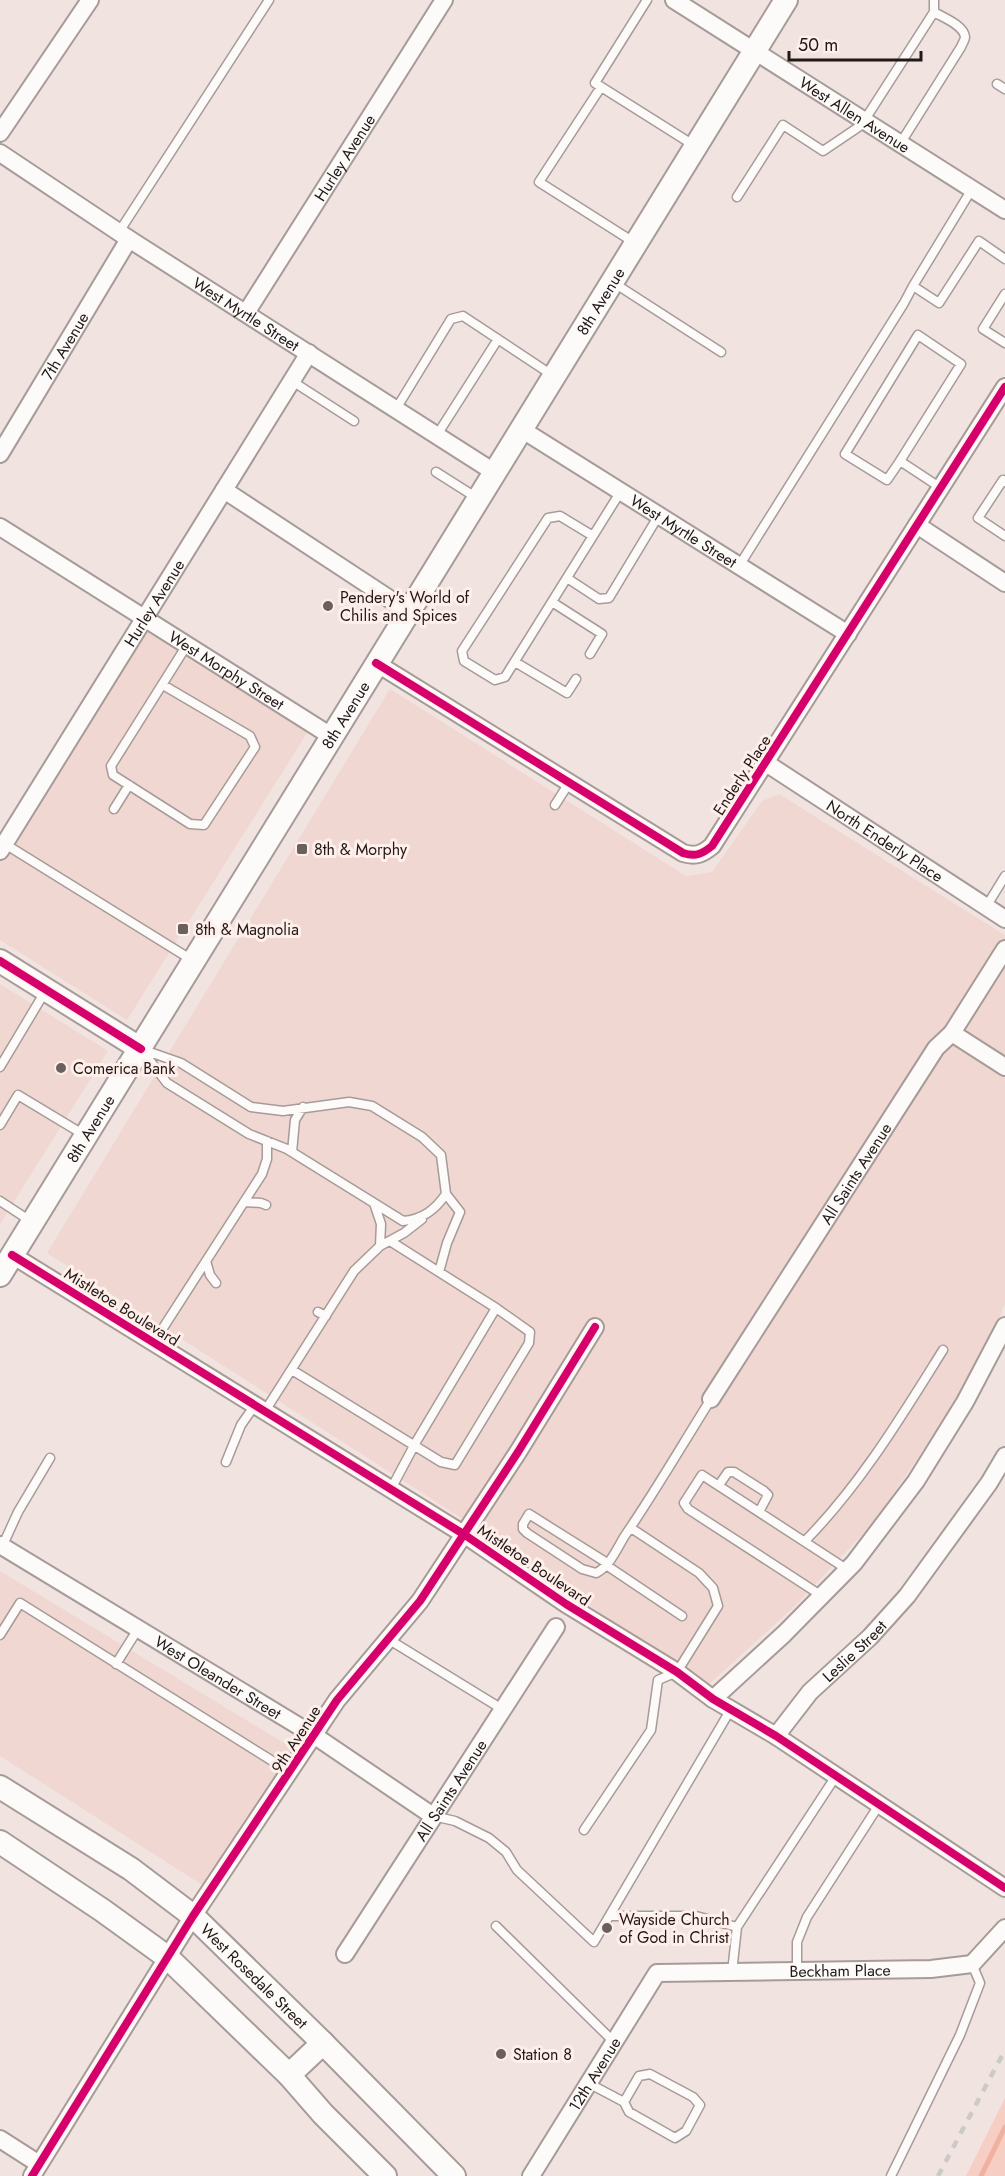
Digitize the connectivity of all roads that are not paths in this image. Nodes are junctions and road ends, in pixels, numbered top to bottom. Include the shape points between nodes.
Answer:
1 (90, 0) edge
2 (269, 0) edge
3 (444, 0) edge
4 (647, 0) edge
5 (674, 0) edge
6 (786, 0) edge
7 (934, 0) edge
8 (934, 12) junction
9 (754, 51) junction
10 (997, 84) dead end
11 (602, 87) junction
12 (1005, 89) edge
13 (865, 122) junction
14 (0, 133) edge
15 (900, 144) junction
16 (695, 146) junction
17 (0, 153) edge
18 (972, 189) junction
19 (737, 197) dead end
20 (1005, 210) edge
21 (124, 235) junction
22 (635, 243) junction
23 (1005, 259) edge
24 (612, 282) junction
25 (913, 286) junction
26 (1005, 294) edge
27 (246, 313) junction
28 (498, 339) junction
29 (1005, 343) edge
30 (721, 352) dead end
31 (309, 353) junction
32 (553, 375) junction
33 (292, 381) junction
34 (1005, 387) edge
35 (396, 410) junction
36 (354, 421) dead end
37 (521, 429) junction
38 (437, 435) junction
39 (0, 454) edge
40 (900, 461) junction
41 (436, 472) dead end
42 (494, 472) junction
43 (1004, 480) edge
44 (941, 488) junction
45 (224, 490) junction
46 (621, 491) junction
47 (478, 498) junction
48 (659, 515) junction
49 (917, 525) junction
50 (0, 527) edge
51 (593, 536) junction
52 (1005, 536) edge
53 (739, 566) junction
54 (567, 578) junction
55 (1004, 580) edge
56 (552, 602) junction
57 (408, 611) junction
58 (145, 618) junction
59 (848, 634) junction
60 (187, 645) junction
61 (590, 654) dead end
62 (515, 662) junction
63 (376, 663) junction
64 (576, 679) dead end
65 (163, 685) junction
66 (331, 736) junction
67 (765, 764) junction
68 (569, 783) junction
69 (129, 785) junction
70 (555, 805) dead end
71 (114, 809) dead end
72 (2, 848) edge
73 (1004, 881) edge
74 (986, 907) junction
75 (1005, 919) edge
76 (1005, 949) edge
77 (192, 960) junction
78 (0, 961) edge
79 (46, 990) junction
80 (952, 1033) junction
81 (141, 1049) junction
82 (0, 1067) edge
83 (1005, 1067) edge
84 (303, 1107) junction
85 (0, 1125) edge
86 (87, 1136) junction
87 (267, 1141) junction
88 (292, 1152) junction
89 (446, 1194) junction
90 (0, 1201) edge
91 (244, 1202) junction
92 (374, 1203) junction
93 (266, 1205) dead end
94 (432, 1212) junction
95 (33, 1222) junction
96 (390, 1241) junction
97 (380, 1246) junction
98 (12, 1255) junction
99 (206, 1261) junction
100 (439, 1272) junction
101 (0, 1275) edge
102 (216, 1283) dead end
103 (496, 1308) junction
104 (1005, 1326) edge
105 (595, 1327) dead end
106 (154, 1342) junction
107 (943, 1350) dead end
108 (292, 1370) junction
109 (711, 1399) joint
110 (260, 1408) junction
111 (414, 1446) junction
112 (1005, 1456) edge
113 (50, 1458) dead end
114 (226, 1462) dead end
115 (719, 1485) junction
116 (391, 1489) junction
117 (759, 1512) junction
118 (631, 1528) junction
119 (465, 1535) junction
120 (805, 1541) junction
121 (1, 1547) edge
122 (606, 1564) junction
123 (848, 1569) junction
124 (822, 1596) junction
125 (682, 1616) dead end
126 (556, 1627) dead end
127 (138, 1629) junction
128 (0, 1635) edge
129 (388, 1639) junction
130 (117, 1664) junction
131 (676, 1672) junction
132 (713, 1698) junction
133 (502, 1709) junction
134 (730, 1709) junction
135 (315, 1736) junction
136 (776, 1736) junction
137 (290, 1772) junction
138 (836, 1776) junction
139 (0, 1787) edge
140 (879, 1805) junction
141 (433, 1816) junction
142 (584, 1830) dead end
143 (0, 1842) edge
144 (1005, 1888) edge
145 (193, 1916) junction
146 (610, 1916) junction
147 (496, 1926) dead end
148 (737, 1927) junction
149 (1005, 1929) edge
150 (345, 1954) dead end
151 (167, 1957) junction
152 (972, 1964) junction
153 (797, 1971) junction
154 (732, 1972) junction
155 (657, 1973) joint
156 (614, 2042) junction
157 (323, 2043) junction
158 (289, 2075) junction
159 (588, 2083) junction
160 (624, 2102) junction
161 (0, 2139) edge
162 (35, 2170) edge
163 (385, 2176) edge
164 (454, 2176) edge
165 (531, 2176) edge
166 (891, 2176) edge

1 - 14 street
2 - 21 lane
3 - 27 street, Hurley Avenue
4 - 11 lane via 595,82
5 - 9 street, West Allen Avenue
6 - 9 main road, 8th Avenue
7 - 8 lane
8 - 13 lane
8 - 15 lane via 955,24 964,37
9 - 13 street, West Allen Avenue
9 - 16 main road, 8th Avenue
10 - 12 lane
11 - 16 lane
11 - 22 lane via 539,182
13 - 15 street, West Allen Avenue
13 - 19 lane via 822,151 783,125
15 - 18 street, West Allen Avenue
16 - 22 main road, 8th Avenue
17 - 21 street, West Myrtle Street
18 - 20 street, West Allen Avenue
18 - 25 lane
21 - 27 street, West Myrtle Street
21 - 39 street, 7th Avenue
22 - 24 main road, 8th Avenue
23 - 25 lane via 979,242 939,303
24 - 30 lane
24 - 32 main road, 8th Avenue
25 - 53 lane
26 - 29 lane via 982,329
27 - 31 street, West Myrtle Street
28 - 32 lane
28 - 35 lane via 463,316 451,319
28 - 38 lane
31 - 33 street, Hurley Avenue
31 - 35 street, West Myrtle Street
32 - 37 main road, 8th Avenue
33 - 36 lane
33 - 45 street, Hurley Avenue
34 - 44 street, Enderly Place
35 - 38 street, West Myrtle Street
37 - 42 main road, 8th Avenue
37 - 46 street, West Myrtle Street
38 - 42 street, West Myrtle Street
40 - 40 lane via 887,480 845,454 918,335 961,364
40 - 44 lane
41 - 47 lane
42 - 47 main road, 8th Avenue
43 - 52 lane via 978,518
44 - 49 street, Enderly Place
45 - 57 street
45 - 58 street, Hurley Avenue
46 - 48 street, West Myrtle Street
46 - 51 lane
47 - 57 main road, 8th Avenue
48 - 53 street, West Myrtle Street
48 - 54 lane via 609,598 599,599
49 - 55 street
49 - 59 street, Enderly Place
50 - 58 street, West Morphy Street
51 - 54 lane
51 - 62 lane via 560,516 548,518 462,651 464,661 495,680 505,677
53 - 59 street, West Myrtle Street
54 - 56 lane
56 - 61 lane via 602,634
56 - 62 lane
57 - 63 main road, 8th Avenue
58 - 60 street, West Morphy Street
58 - 72 street, Hurley Avenue
59 - 67 street, Enderly Place
60 - 65 lane
60 - 66 street, West Morphy Street
62 - 64 lane via 567,693
63 - 66 main road, 8th Avenue
63 - 68 street, Enderly Place
65 - 69 lane via 111,766 113,775
65 - 69 lane via 250,736 255,747 204,825 190,824
66 - 77 main road, 8th Avenue
67 - 68 street, Enderly Place via 712,846 694,856
67 - 74 street, North Enderly Place
68 - 70 lane
69 - 71 lane
72 - 77 lane via 37,859
73 - 74 lane
74 - 75 street, North Enderly Place
76 - 80 street, All Saints Avenue
77 - 81 main road, 8th Avenue
78 - 79 main road
79 - 81 main road
79 - 82 lane
80 - 83 street
80 - 109 street, All Saints Avenue via 936,1048
81 - 84 lane via 180,1063 251,1107 283,1111
81 - 86 main road, 8th Avenue
81 - 87 lane via 167,1083
84 - 88 lane via 295,1120
84 - 89 lane via 349,1102 372,1106 422,1137 441,1155
85 - 86 lane via 18,1095
86 - 95 main road, 8th Avenue
87 - 88 lane
87 - 91 lane via 265,1167
88 - 92 lane
89 - 94 lane
89 - 100 lane via 460,1212
90 - 95 lane
91 - 93 lane
91 - 99 lane
92 - 94 lane via 403,1221
92 - 97 lane via 381,1224
94 - 96 lane
95 - 98 main road, 8th Avenue
96 - 97 lane
96 - 100 lane
97 - 108 lane via 354,1271 322,1314
98 - 101 main road, 8th Avenue
98 - 106 street, Mistletoe Boulevard
99 - 102 lane
99 - 106 lane
100 - 103 lane
103 - 111 lane
103 - 111 lane via 530,1332 529,1343 463,1455 455,1466
104 - 123 street via 965,1402 916,1481
105 - 119 street, 9th Avenue
106 - 110 street, Mistletoe Boulevard
107 - 120 lane via 869,1464
108 - 110 lane
108 - 111 lane
109 - 118 lane
110 - 114 lane via 241,1425
110 - 116 street, Mistletoe Boulevard
111 - 116 lane
112 - 136 street, Leslie Street via 907,1596 870,1637 810,1692
113 - 121 lane
115 - 117 lane
115 - 117 lane via 728,1472 734,1472 764,1491 767,1500
115 - 124 lane via 702,1475 684,1503
116 - 119 street, Mistletoe Boulevard
117 - 120 lane
118 - 122 lane
118 - 131 lane via 699,1573 713,1588 718,1606
119 - 129 street, 9th Avenue via 420,1601
119 - 131 street, Mistletoe Boulevard
120 - 123 lane
121 - 127 street, West Oleander Street
122 - 122 lane via 596,1573 582,1569 527,1533 525,1519 529,1514
122 - 125 lane
123 - 124 street
124 - 132 street
126 - 133 street, All Saints Avenue
127 - 130 lane
127 - 135 street, West Oleander Street
128 - 130 lane via 20,1603
129 - 133 lane
129 - 135 street, 9th Avenue via 338,1700
130 - 137 lane
131 - 132 street, Mistletoe Boulevard
131 - 142 lane via 658,1680 651,1730
132 - 134 street, Mistletoe Boulevard
133 - 141 street, All Saints Avenue
134 - 136 street, Mistletoe Boulevard
134 - 146 lane
135 - 137 street, 9th Avenue
135 - 141 street, West Oleander Street
136 - 138 street, Mistletoe Boulevard
137 - 145 street, 9th Avenue
138 - 140 street, Mistletoe Boulevard
138 - 148 lane
139 - 145 main road, West Rosedale Street via 131,1869
140 - 144 street, Mistletoe Boulevard
140 - 153 lane via 807,1917 797,1942
141 - 146 lane via 456,1821 489,1838 506,1852 517,1870 594,1942
141 - 150 street, All Saints Avenue
143 - 151 main road
145 - 151 street, 9th Avenue
145 - 157 main road, West Rosedale Street
146 - 148 lane via 696,1916
147 - 156 lane
148 - 154 lane
149 - 152 street
151 - 158 main road
151 - 162 street, 9th Avenue
152 - 153 street, Beckham Place via 931,1969
152 - 166 lane via 980,1983 960,2035
153 - 154 street, Beckham Place
154 - 155 street, Beckham Place
155 - 156 street, 12th Avenue
156 - 159 street, 12th Avenue
157 - 158 main road
157 - 164 main road, West Rosedale Street
158 - 163 main road
159 - 160 lane
159 - 165 street, 12th Avenue
160 - 160 lane via 629,2112 675,2138 686,2131 699,2105 693,2097 650,2074 639,2076
161 - 162 street

